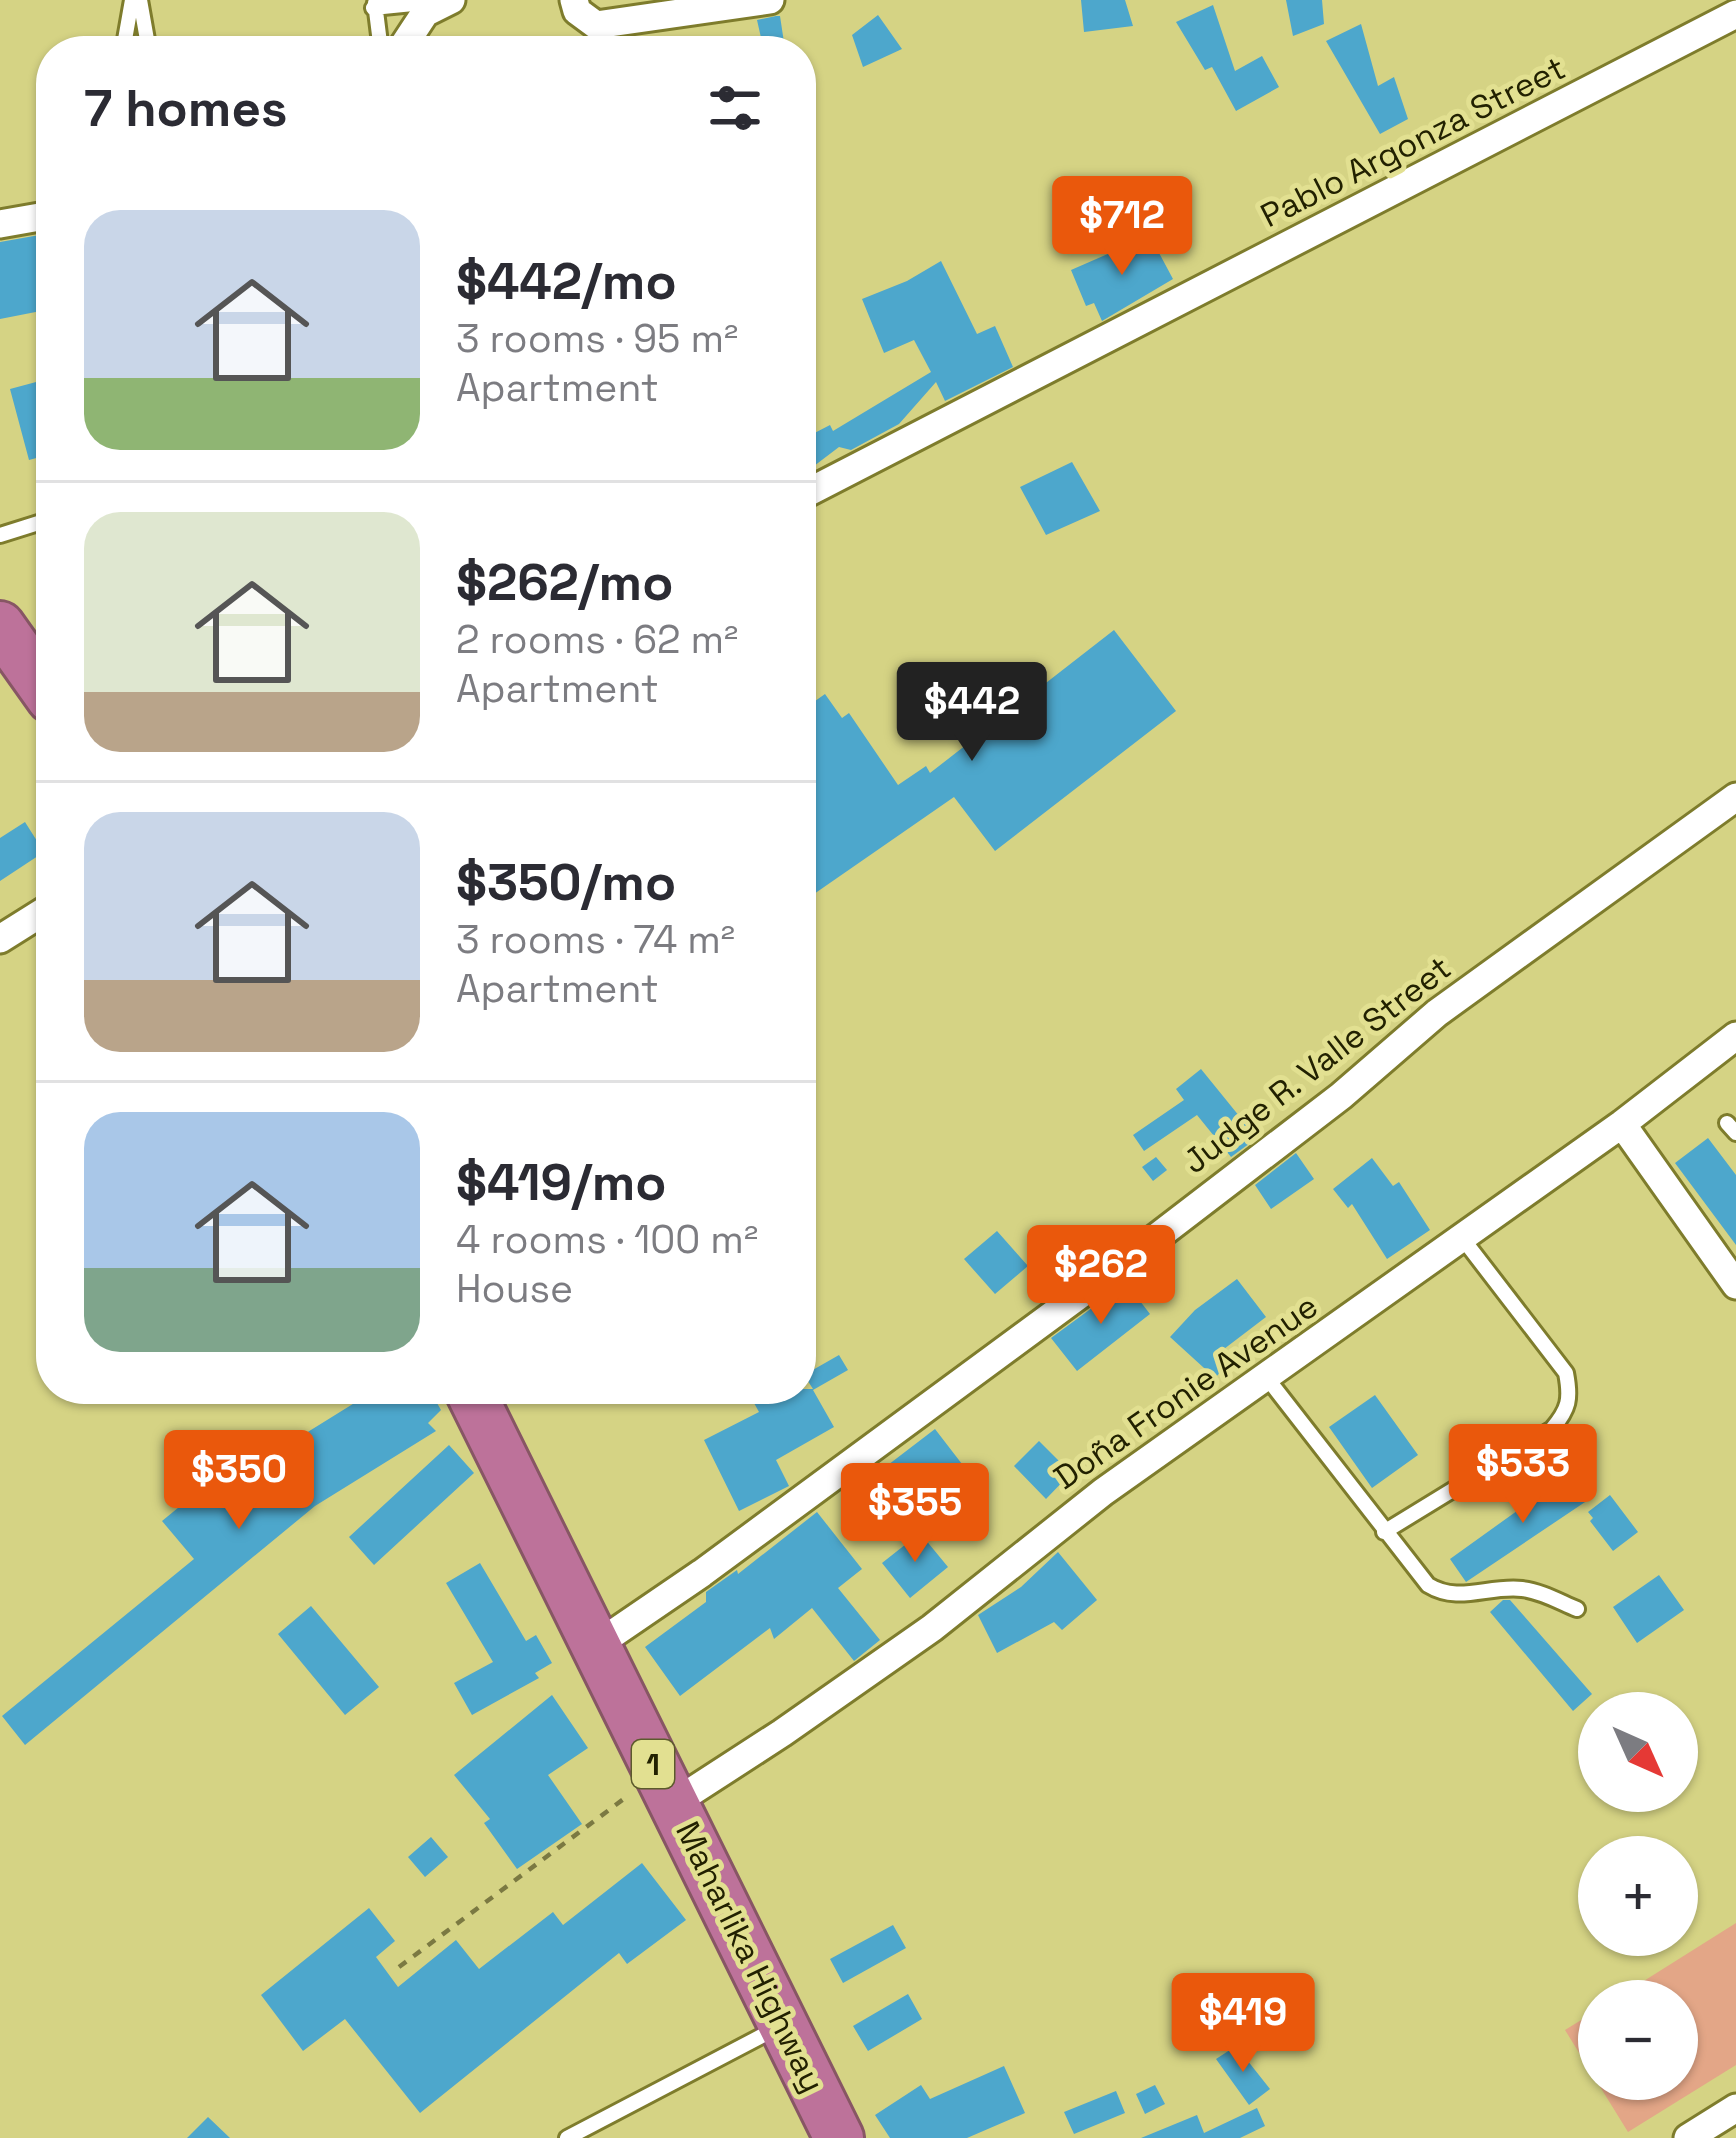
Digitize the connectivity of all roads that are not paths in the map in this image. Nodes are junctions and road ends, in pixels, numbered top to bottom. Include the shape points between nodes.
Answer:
1 (136, 0) edge
2 (450, 0) edge
3 (574, 0) edge
4 (770, 0) edge
5 (375, 4) edge
6 (1736, 14) edge
7 (127, 36) edge
8 (145, 36) edge
9 (379, 36) edge
10 (410, 36) edge
11 (36, 218) edge
12 (0, 224) edge
13 (816, 488) edge
14 (36, 524) edge
15 (0, 535) edge
16 (0, 626) edge
17 (36, 677) edge
18 (1736, 797) edge
19 (36, 917) edge
20 (0, 938) edge
21 (1736, 1036) edge
22 (1622, 1124) junction
23 (1463, 1239) junction
24 (1736, 1285) edge
25 (1267, 1378) junction
26 (476, 1404) edge
27 (1384, 1532) junction
28 (1577, 1610) dead end
29 (596, 1646) junction
30 (666, 1788) junction
31 (783, 2024) junction
32 (1736, 2108) edge
33 (567, 2138) edge
34 (838, 2138) edge
35 (1688, 2138) edge

1 - 7 lane
1 - 8 lane
2 - 5 lane
2 - 10 street via 425,13
3 - 4 street via 596,26
5 - 9 lane
6 - 13 street, Pablo Argonza Street
11 - 12 street
14 - 15 lane
16 - 17 highway
18 - 29 street, Judge R. Valle Street via 1437,1013 1123,1263
19 - 20 street
21 - 22 street, Doña Fronie Avenue
22 - 23 street, Doña Fronie Avenue
22 - 24 street
23 - 25 street, Doña Fronie Avenue
23 - 27 lane via 1565,1373 1567,1412
25 - 27 lane
25 - 30 street, Doña Fronie Avenue via 782,1733
26 - 29 highway, Maharlika Highway / 1
27 - 28 lane via 1444,1595 1519,1588
29 - 30 highway, Maharlika Highway / 1
30 - 31 highway, Maharlika Highway / 1
31 - 33 lane
31 - 34 highway, Maharlika Highway / 1
32 - 35 street

